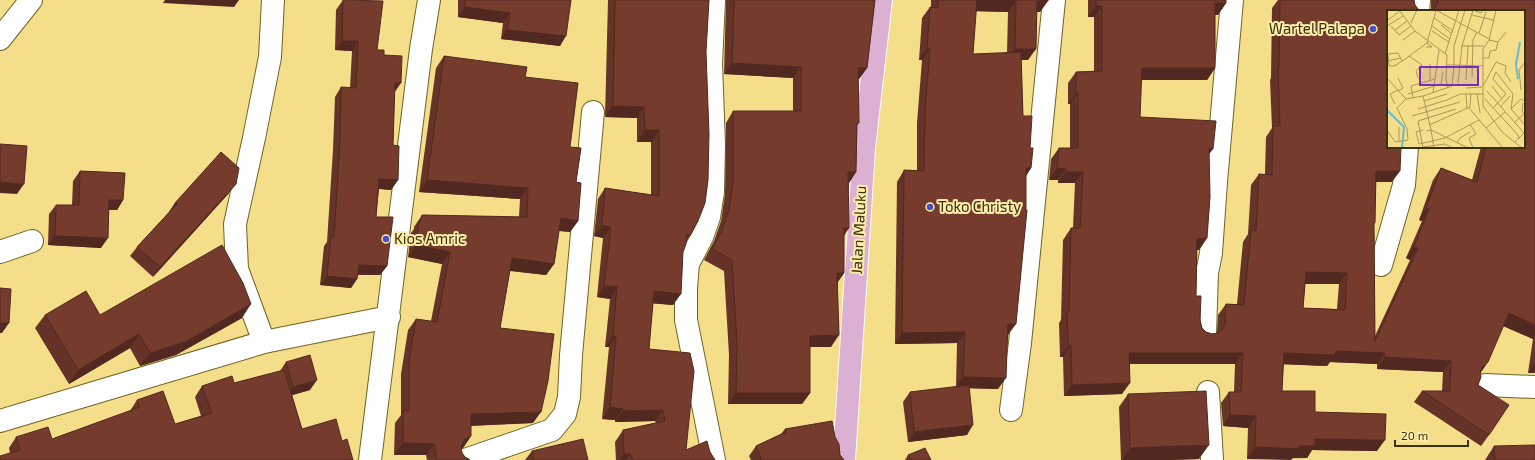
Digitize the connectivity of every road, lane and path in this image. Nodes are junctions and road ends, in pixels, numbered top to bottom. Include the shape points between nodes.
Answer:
1 (31, 0) edge
2 (273, 0) edge
3 (429, 0) edge
4 (714, 0) edge
5 (881, 0) edge
6 (1054, 0) edge
7 (1232, 0) edge
8 (1419, 0) edge
9 (1418, 10) edge
10 (0, 39) edge
11 (593, 112) dead end
12 (1407, 148) edge
13 (32, 241) dead end
14 (0, 252) edge
15 (1381, 265) dead end
16 (389, 317) junction
17 (1205, 333) edge
18 (264, 342) junction
19 (1485, 385) dead end
20 (1535, 387) edge
21 (1208, 392) edge
22 (1011, 410) dead end
23 (0, 421) edge
24 (370, 460) edge
25 (465, 460) edge
26 (714, 460) edge
27 (844, 460) edge
28 (1212, 460) edge

1 - 10 street
2 - 18 street via 270,57 235,224 237,269
3 - 16 street
4 - 26 street via 711,64 713,192 709,217 698,248 688,264 686,288 686,320
5 - 27 main road, Jalan Maluku via 864,148
6 - 22 street
7 - 17 street via 1211,253 1207,273
8 - 9 street
11 - 25 street via 569,397 565,414 552,430
12 - 15 street via 1404,185
13 - 14 street
16 - 18 street
16 - 24 street
18 - 23 street
19 - 20 street
21 - 28 street

